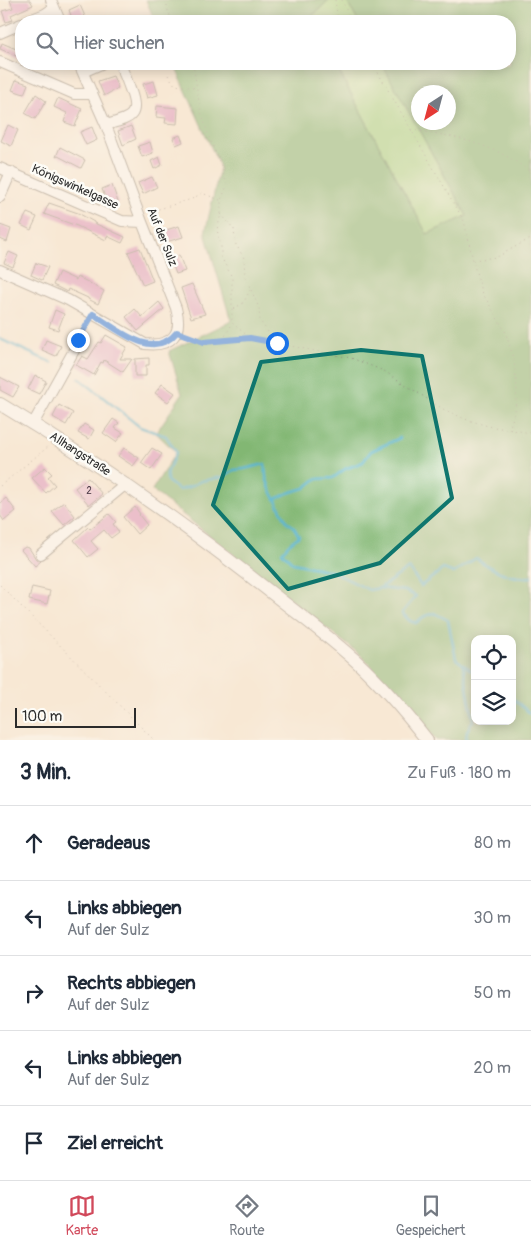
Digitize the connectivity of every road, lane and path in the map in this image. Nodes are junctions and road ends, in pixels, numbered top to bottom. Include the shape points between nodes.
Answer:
1 (167, 0) edge
2 (335, 0) edge
3 (342, 0) edge
4 (52, 4) edge
5 (42, 15) edge
6 (170, 15) edge
7 (337, 15) edge
8 (348, 15) edge
9 (15, 27) edge
10 (0, 33) edge
11 (0, 62) edge
12 (15, 68) edge
13 (18, 70) edge
14 (82, 70) edge
15 (122, 70) edge
16 (195, 70) edge
17 (376, 70) edge
18 (168, 75) dead end
19 (198, 88) junction
20 (92, 94) junction
21 (106, 125) junction
22 (411, 130) junction
23 (0, 168) edge
24 (10, 172) junction
25 (531, 173) edge
26 (0, 197) edge
27 (221, 200) junction
28 (221, 214) junction
29 (140, 218) junction
30 (531, 239) edge
31 (472, 260) junction
32 (0, 270) edge
33 (251, 289) junction
34 (233, 309) junction
35 (93, 314) junction
36 (232, 323) junction
37 (177, 332) junction
38 (250, 338) junction
39 (223, 340) junction
40 (277, 343) junction
41 (77, 345) joint
42 (0, 404) edge
43 (33, 424) junction
44 (509, 430) junction
45 (531, 433) edge
46 (57, 439) junction
47 (126, 484) junction
48 (0, 486) edge
49 (41, 554) dead end
50 (0, 585) edge
51 (154, 740) edge
52 (427, 740) edge

1 - 6 path
2 - 7 path
3 - 8 path
4 - 5 street
9 - 10 street
11 - 12 street
13 - 20 street via 74,94
14 - 20 street, Auf der Sulz
15 - 21 street via 136,103 134,111 127,118
16 - 19 path
17 - 22 path
18 - 19 path via 175,85
19 - 27 path via 205,125 227,186
20 - 21 street, Auf der Sulz
21 - 29 street, Auf der Sulz
22 - 25 path via 441,134 485,148 518,161
22 - 31 path via 464,221
23 - 24 street, Königswinkelgasse
24 - 26 street
24 - 29 street, Königswinkelgasse via 122,222
27 - 28 path
27 - 29 path via 202,193
28 - 33 path via 234,230 235,243 244,258 245,276
28 - 34 path via 217,230 221,257 232,277
29 - 37 street, Auf der Sulz via 176,308
30 - 31 path via 497,257
31 - 44 path via 483,294 505,331 514,359 517,389
32 - 35 street
33 - 34 path via 244,302
33 - 40 path via 259,308 260,321
34 - 36 path
35 - 37 street via 145,344 166,342
35 - 41 path
36 - 38 path
36 - 39 path
37 - 39 path via 204,342
38 - 39 path
38 - 40 path
40 - 44 path via 351,358 384,370 443,409 488,426
41 - 43 street
42 - 43 street, Allhangstraße
43 - 46 street, Allhangstraße
44 - 45 path
46 - 47 street, Allhangstraße
46 - 48 path
47 - 49 street
47 - 52 street, Allhangstraße via 337,644 386,692
50 - 51 path

